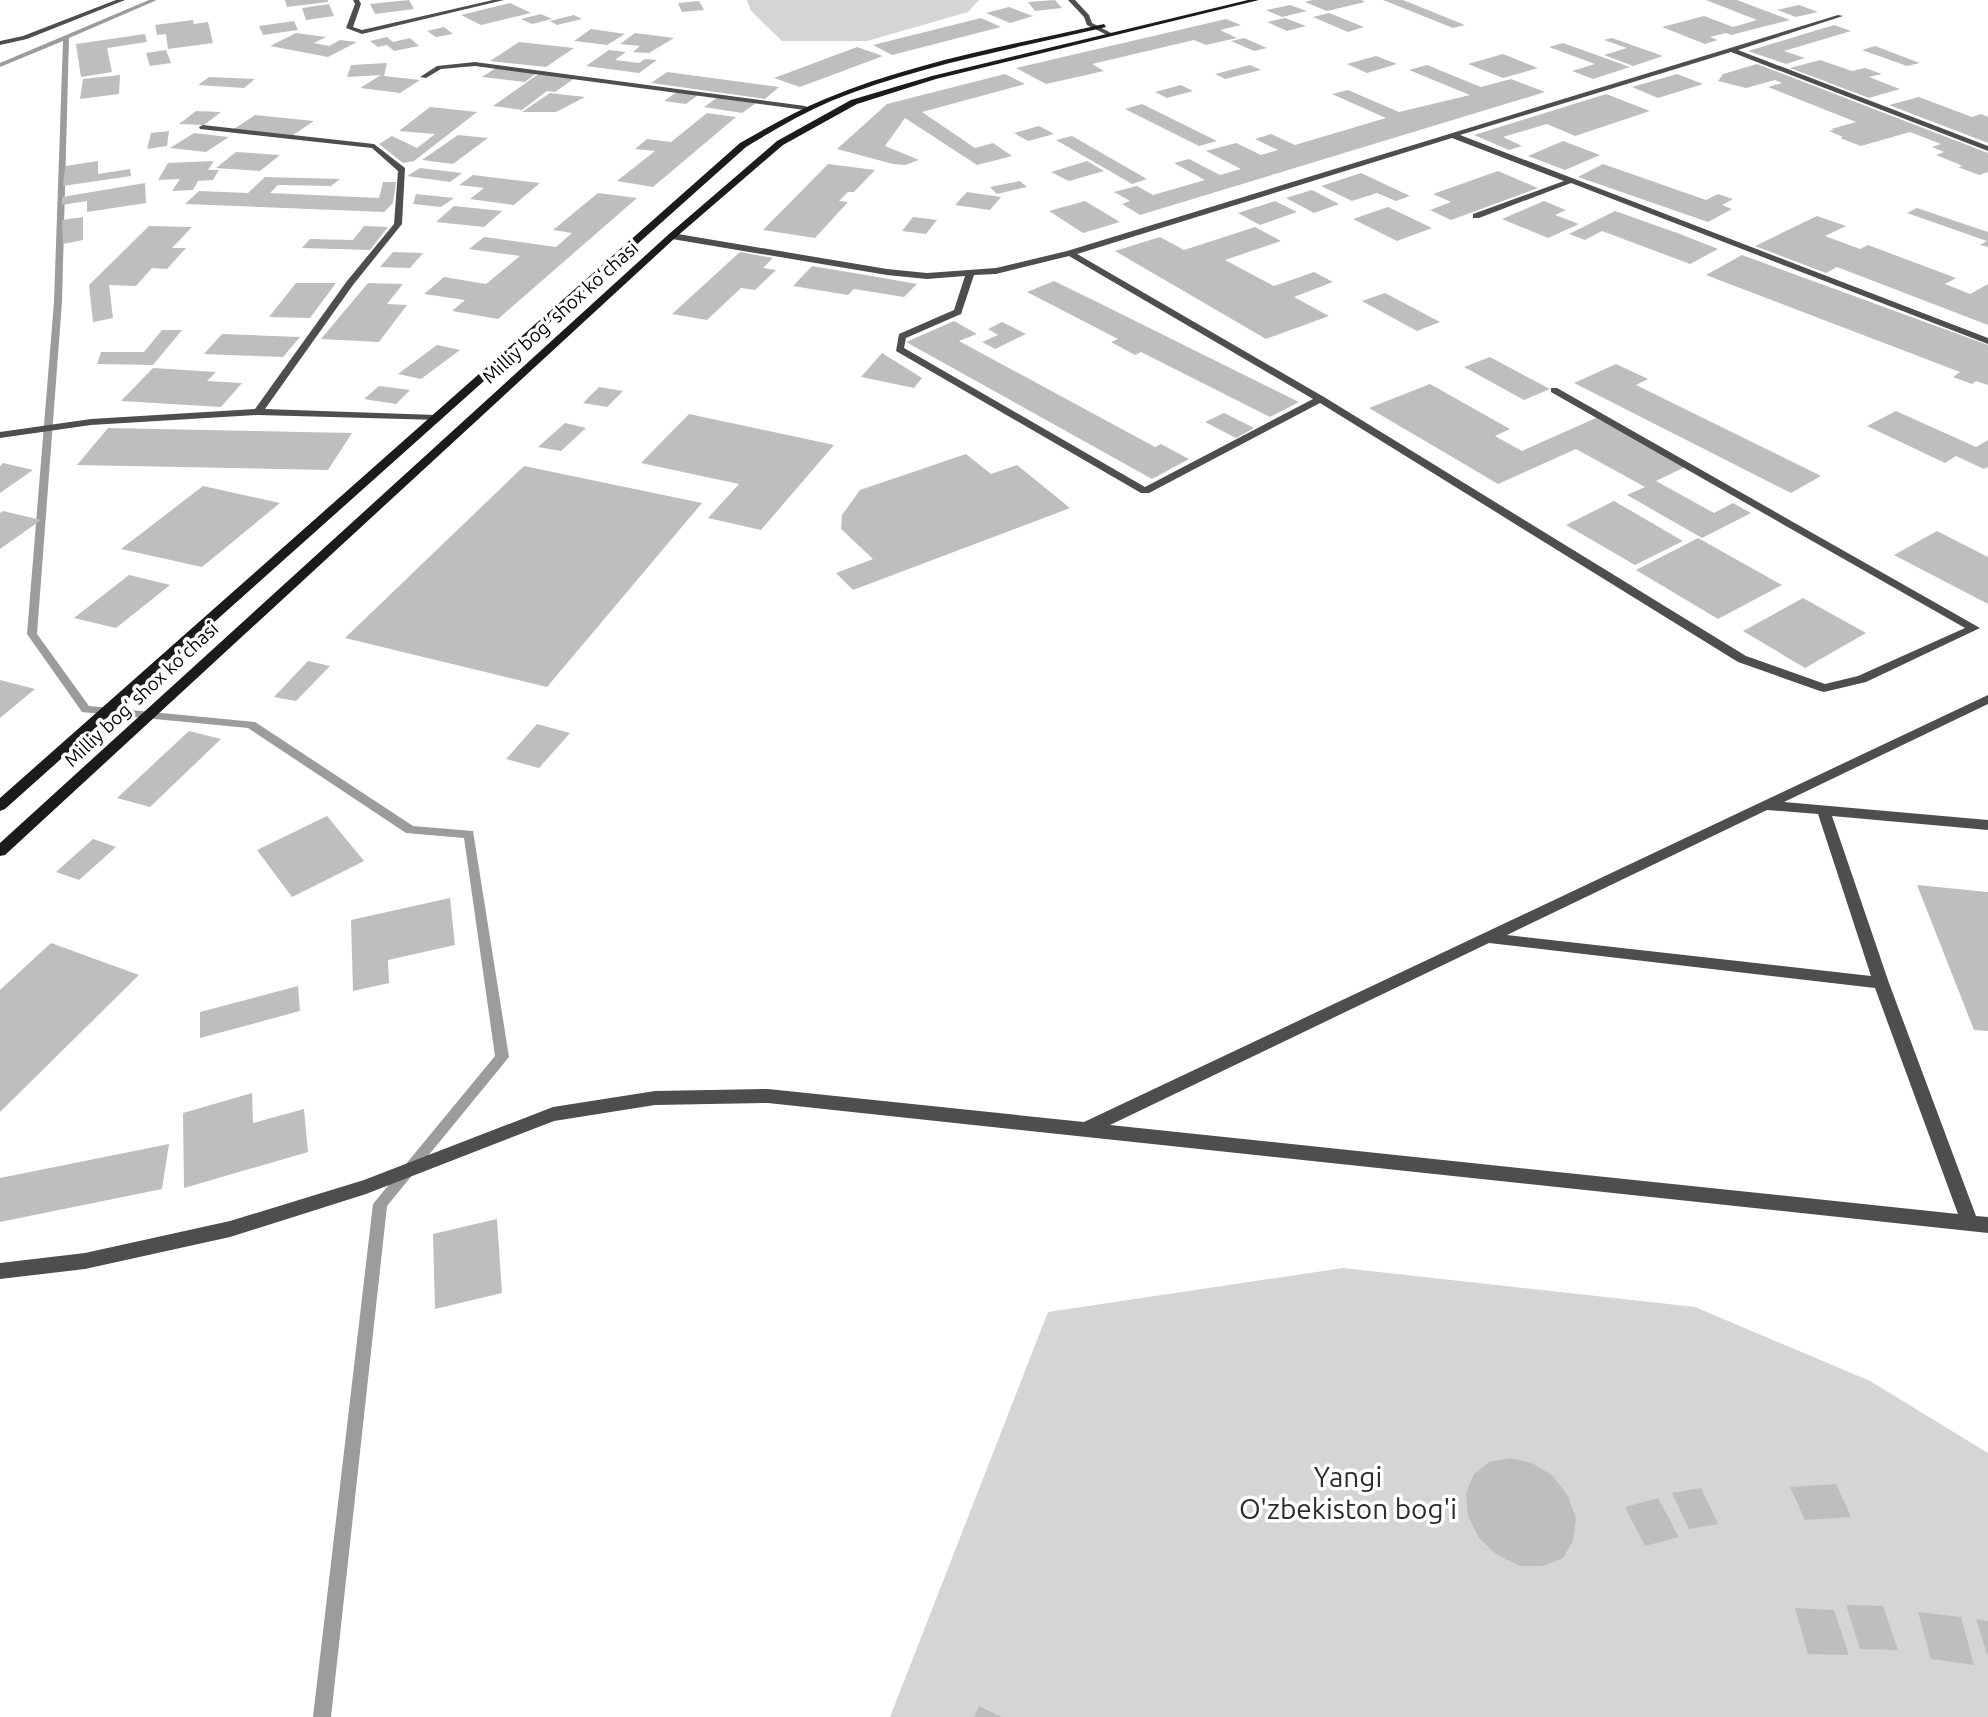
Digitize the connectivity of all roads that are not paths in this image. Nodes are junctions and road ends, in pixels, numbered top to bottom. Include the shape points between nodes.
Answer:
1 (122, 0) edge
2 (356, 0) edge
3 (501, 0) edge
4 (1071, 0) edge
5 (1214, 0) edge
6 (1256, 0) edge
7 (1840, 16) dead end
8 (1097, 28) junction
9 (1111, 35) junction
10 (0, 43) edge
11 (1730, 49) junction
12 (424, 77) dead end
13 (805, 108) junction
14 (203, 127) dead end
15 (1452, 135) junction
16 (1988, 149) edge
17 (1570, 180) junction
18 (1476, 216) dead end
19 (672, 236) junction
20 (1070, 253) junction
21 (970, 274) junction
22 (1988, 341) edge
23 (1554, 390) dead end
24 (1320, 399) junction
25 (258, 412) junction
26 (436, 418) junction
27 (0, 435) edge
28 (1988, 699) edge
29 (1765, 805) junction
30 (0, 806) edge
31 (1823, 810) junction
32 (1988, 825) edge
33 (0, 851) edge
34 (1488, 937) junction
35 (1881, 983) junction
36 (1085, 1130) junction
37 (1970, 1223) junction
38 (1988, 1225) edge
39 (0, 1271) edge

1 - 10 street via 25,38
2 - 3 street via 349,28 362,32
4 - 8 street
5 - 8 main road, Milliy bog‘ shox ko‘chasi
6 - 9 main road, Milliy bog‘ shox ko‘chasi
7 - 11 street
8 - 9 street
8 - 13 main road, Milliy bog‘ shox ko‘chasi via 914,70
9 - 19 main road, Milliy bog‘ shox ko‘chasi via 913,82 829,114 754,164
11 - 15 street
11 - 16 street
12 - 13 street via 439,67 475,64
13 - 26 main road, Milliy bog‘ shox ko‘chasi via 725,158
14 - 25 street via 374,146 402,170 398,224
15 - 17 street
15 - 20 street
17 - 18 street
17 - 22 street
19 - 21 street via 907,275
19 - 33 main road, Milliy bog‘ shox ko‘chasi
20 - 21 street
20 - 24 street
21 - 24 street via 958,312 902,336 899,349 1144,491
23 - 24 street via 1975,628 1862,679 1824,688 1742,659
25 - 26 street
25 - 27 street via 61,426
26 - 30 main road, Milliy bog‘ shox ko‘chasi
28 - 29 street
29 - 31 street
29 - 34 street
31 - 32 street
31 - 35 street
34 - 35 street
34 - 36 street
35 - 37 street
36 - 37 street
36 - 39 street via 768,1096 655,1098 553,1114 366,1186 230,1228 85,1261
37 - 38 street

